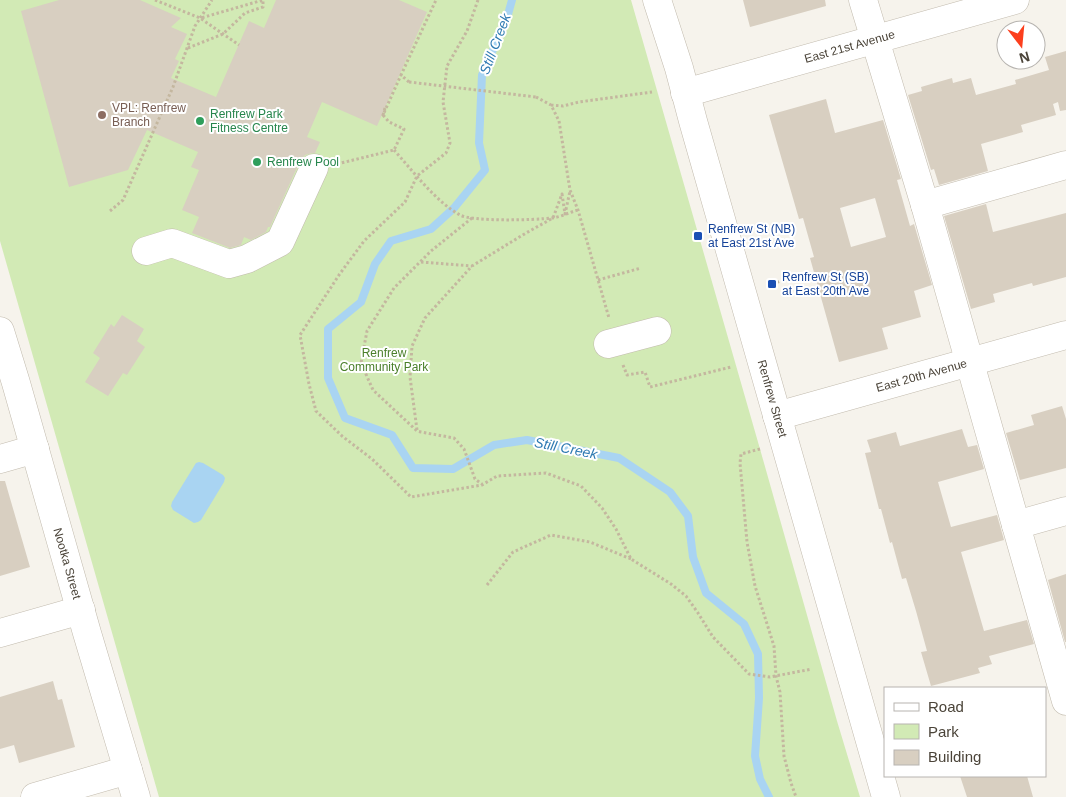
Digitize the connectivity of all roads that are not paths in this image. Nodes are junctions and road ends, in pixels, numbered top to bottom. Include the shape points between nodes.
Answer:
1 (657, 0) edge
2 (863, 0) edge
3 (1015, 0) edge
4 (875, 39) junction
5 (685, 93) junction
6 (1066, 165) edge
7 (314, 168) road end
8 (925, 205) junction
9 (146, 251) dead end
10 (0, 331) edge
11 (657, 331) dead end
12 (1066, 335) edge
13 (612, 343) road end
14 (970, 362) junction
15 (777, 416) junction
16 (35, 449) junction
17 (0, 458) edge
18 (1066, 511) edge
19 (1016, 525) junction
20 (81, 610) junction
21 (0, 633) edge
22 (1060, 691) edge
23 (877, 740) edge
24 (128, 770) junction
25 (35, 797) edge
26 (136, 797) edge
27 (886, 797) edge

1 - 5 street, Renfrew Street
2 - 4 street
3 - 4 street, East 21st Avenue
4 - 5 street, East 21st Avenue
4 - 8 street
5 - 15 street, Renfrew Street
6 - 8 street
7 - 9 street via 280,242 248,259 229,264 172,243
8 - 14 street
10 - 16 street, Nootka Street
11 - 13 street
12 - 14 street, East 20th Avenue
14 - 15 street, East 20th Avenue
14 - 19 street
15 - 23 street, Renfrew Street
16 - 17 street
16 - 20 street, Nootka Street
18 - 19 street
19 - 22 street
20 - 21 street
20 - 24 street, Nootka Street
23 - 27 street, Renfrew Street
24 - 25 street
24 - 26 street, Nootka Street

